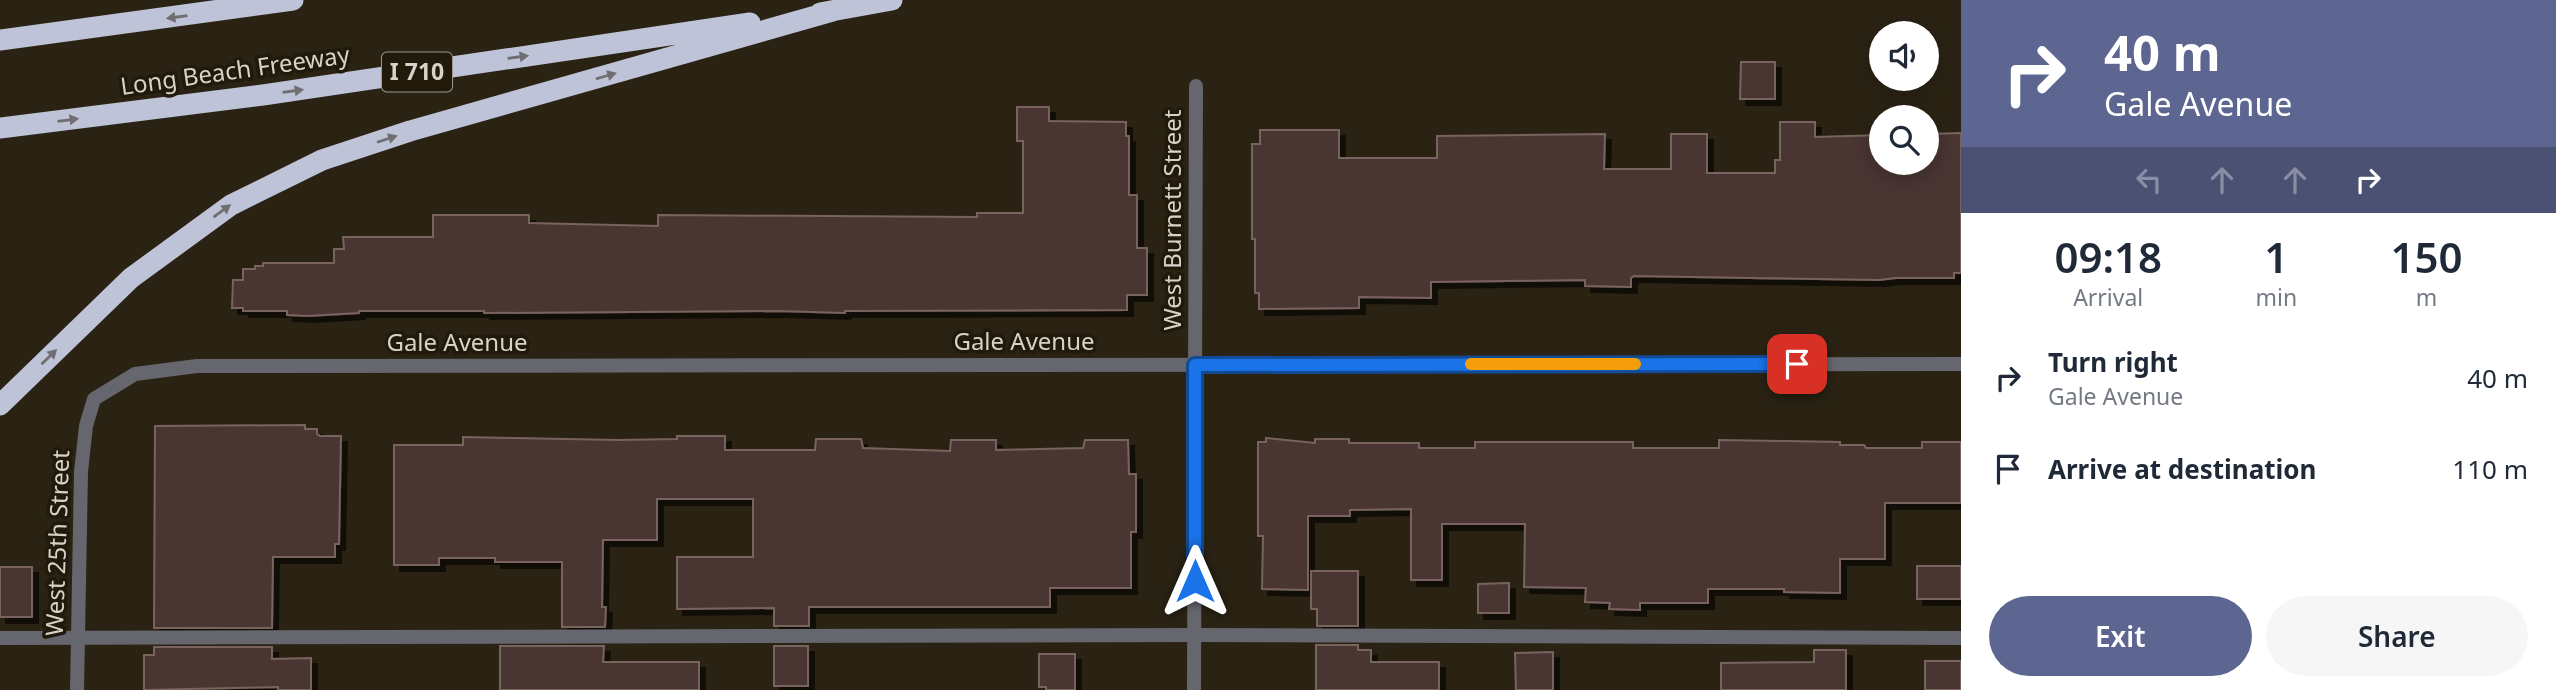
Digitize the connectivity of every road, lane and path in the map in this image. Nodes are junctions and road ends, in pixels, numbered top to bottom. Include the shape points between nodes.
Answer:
1 (293, 0) edge
2 (892, 0) edge
3 (833, 11) junction
4 (0, 40) edge
5 (1196, 86) dead end
6 (0, 128) edge
7 (1961, 364) edge
8 (1195, 365) junction
9 (94, 399) joint
10 (0, 405) edge
11 (1194, 635) junction
12 (78, 637) junction
13 (0, 638) edge
14 (1961, 638) edge
15 (76, 690) edge
16 (1194, 690) edge

1 -> 4 highway
2 - 3 highway, Long Beach Freeway / I 710
6 -> 3 highway, Long Beach Freeway / I 710 via 277,93
10 -> 3 highway via 131,278 231,205 322,160
5 - 8 street, West Burnett Street
7 - 8 street, Gale Avenue
8 - 9 street, Gale Avenue via 197,366 135,374
8 - 11 street, West Burnett Street
9 - 12 street, West 25th Street via 80,472
11 - 12 street
11 - 14 street
11 - 16 street, West Burnett Street
12 - 13 street
12 - 15 street, West 25th Street

